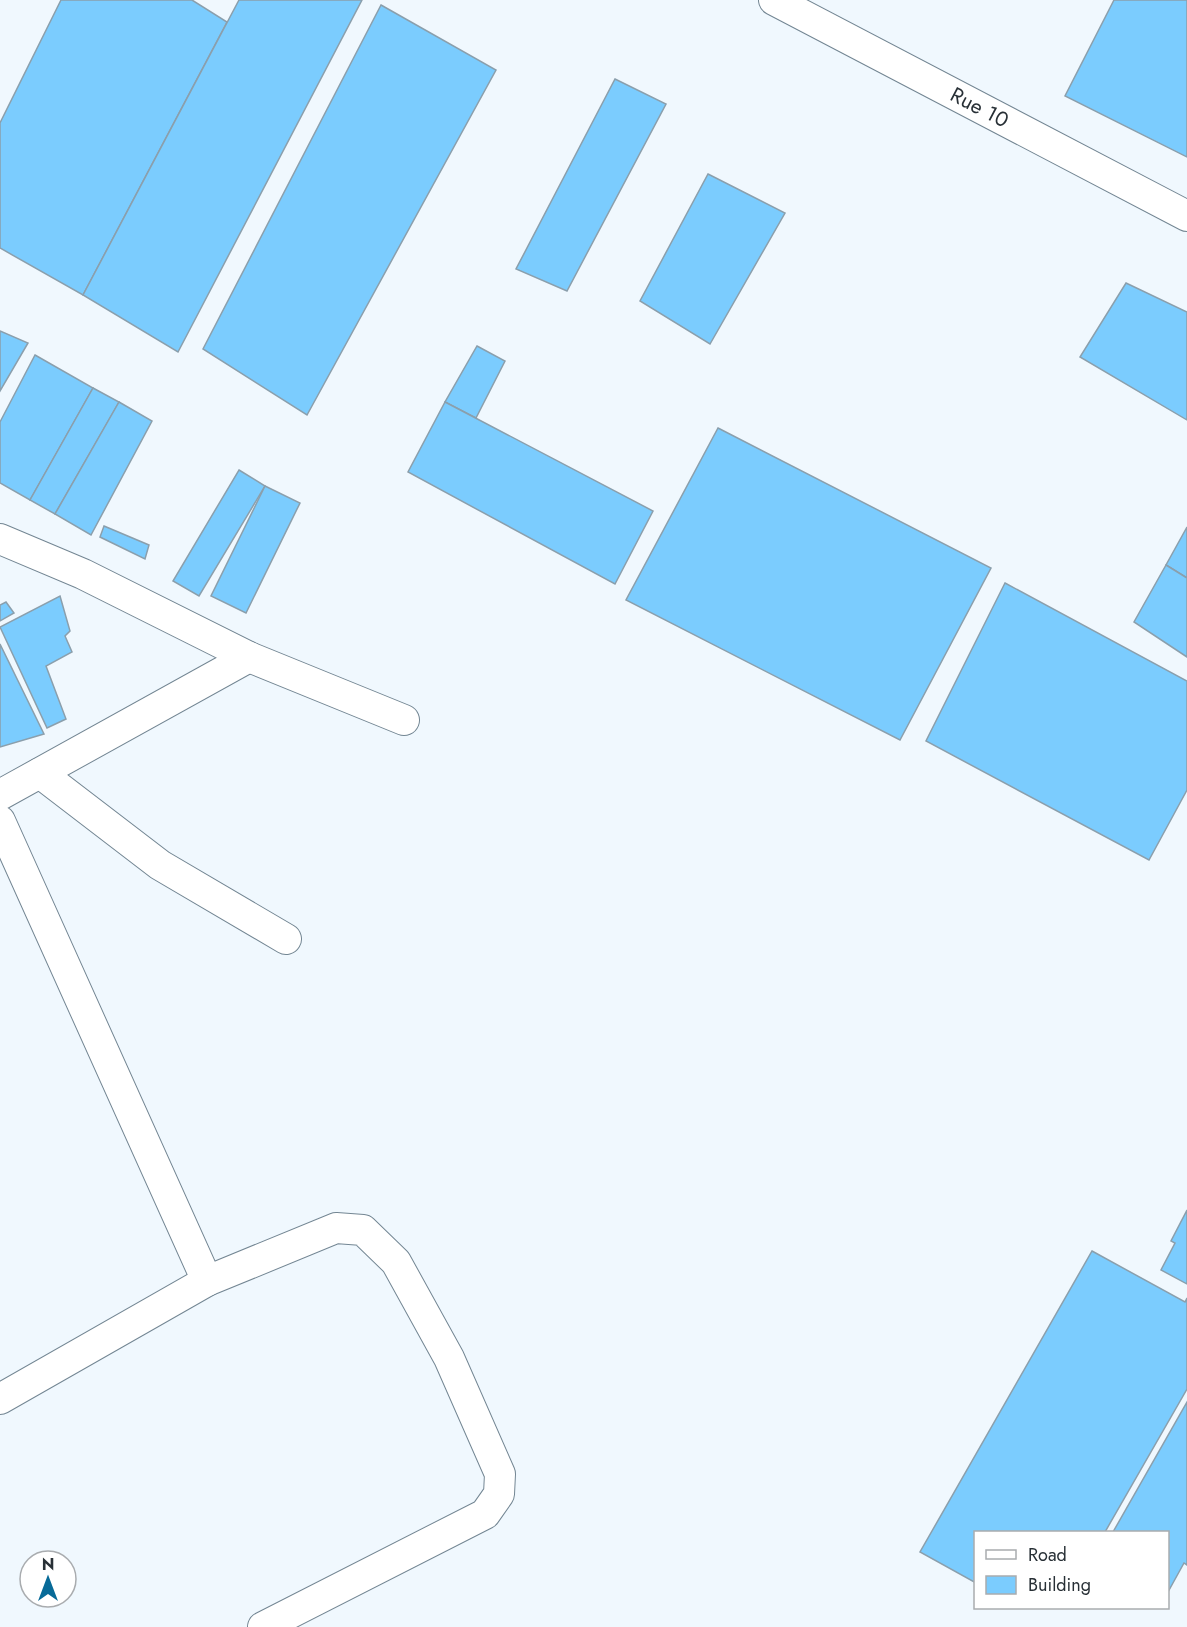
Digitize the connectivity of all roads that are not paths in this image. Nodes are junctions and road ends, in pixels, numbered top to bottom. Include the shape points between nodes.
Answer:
1 (774, 0) edge
2 (1187, 216) edge
3 (0, 539) edge
4 (249, 657) junction
5 (404, 720) dead end
6 (40, 773) junction
7 (0, 795) edge
8 (0, 821) edge
9 (286, 939) dead end
10 (207, 1281) junction
11 (0, 1399) edge
12 (263, 1627) edge

1 - 2 street, Rue 10
3 - 4 street via 83,574
4 - 5 street
4 - 6 street
6 - 7 street
6 - 9 street via 160,865
8 - 10 street
10 - 11 street
10 - 12 street via 336,1228 363,1230 396,1262 449,1358 500,1474 499,1494 484,1514

